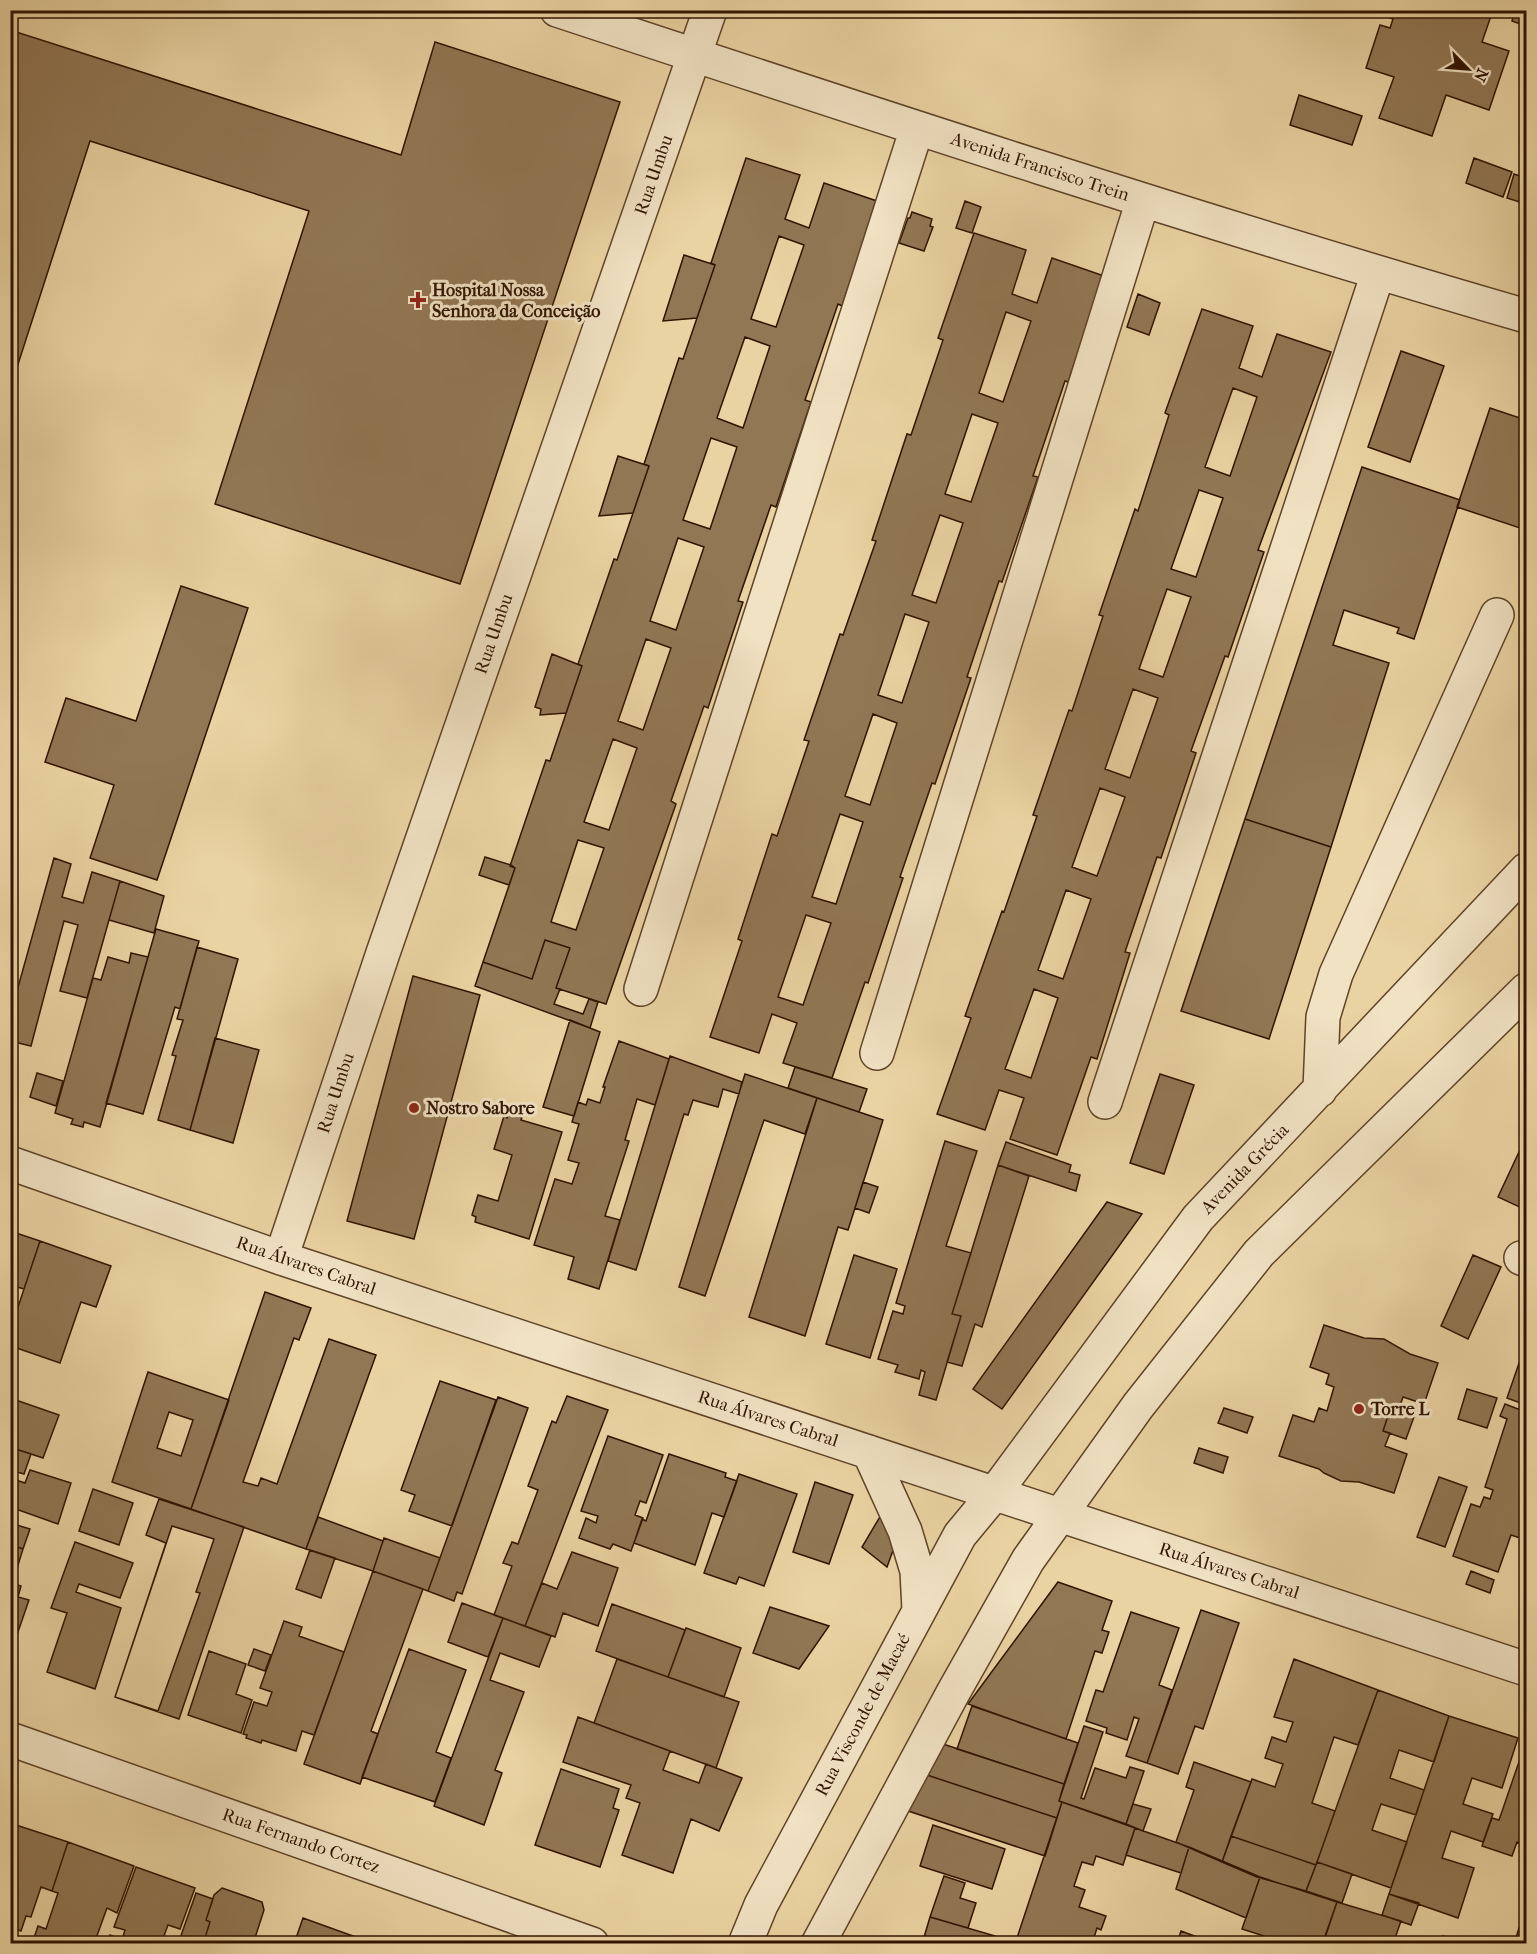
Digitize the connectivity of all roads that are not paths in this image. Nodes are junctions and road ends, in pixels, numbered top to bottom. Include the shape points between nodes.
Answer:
1 (557, 10) edge
2 (710, 10) edge
3 (695, 56) junction
4 (917, 128) junction
5 (1143, 200) junction
6 (1377, 273) junction
7 (1527, 316) edge
8 (1497, 615) dead end
9 (1527, 870) edge
10 (641, 989) dead end
11 (1527, 990) edge
12 (877, 1053) dead end
13 (1320, 1090) junction
14 (1104, 1102) dead end
15 (10, 1163) edge
16 (281, 1258) junction
17 (869, 1452) junction
18 (994, 1494) junction
19 (1061, 1515) junction
20 (920, 1610) junction
21 (1527, 1669) edge
22 (10, 1739) edge
23 (592, 1944) edge
24 (745, 1944) edge
25 (818, 1944) edge

1 - 3 street, Avenida Francisco Trein
2 - 3 street, Rua Umbu
3 - 4 street, Avenida Francisco Trein
3 - 16 street, Rua Umbu via 382,953
4 - 5 street, Avenida Francisco Trein
4 - 10 street
5 - 6 street, Avenida Francisco Trein
5 - 12 street
6 - 7 street, Avenida Francisco Trein
6 - 14 street
8 - 13 street via 1335,974 1323,1017
9 - 13 street, Avenida Grécia
11 - 19 street via 1259,1253 1138,1406
13 - 18 street, Avenida Grécia via 1198,1218
15 - 16 street, Rua Álvares Cabral
16 - 17 street, Rua Álvares Cabral
17 - 18 street, Rua Álvares Cabral
17 - 20 street via 905,1531 917,1571
18 - 19 street, Rua Álvares Cabral
18 - 20 street, Rua Visconde de Macaé via 960,1535
19 - 21 street, Rua Álvares Cabral
19 - 25 street via 1028,1560
20 - 24 street, Rua Visconde de Macaé via 761,1905
22 - 23 street, Rua Fernando Cortez

